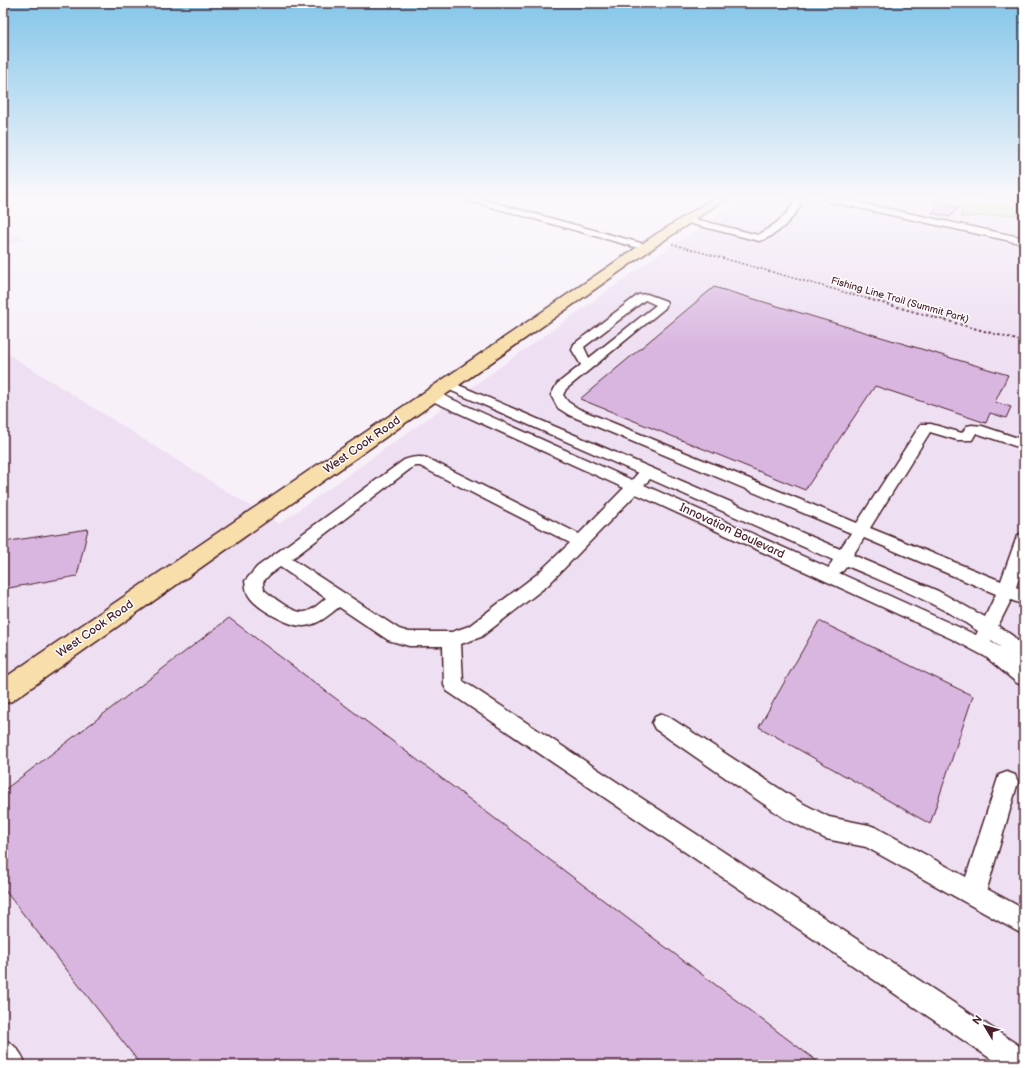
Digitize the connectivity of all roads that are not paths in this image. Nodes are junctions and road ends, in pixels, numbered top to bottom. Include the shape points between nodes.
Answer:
1 (644, 248) edge
2 (587, 365) junction
3 (449, 385) junction
4 (433, 396) junction
5 (574, 412) junction
6 (554, 430) junction
7 (539, 443) junction
8 (1024, 445) edge
9 (648, 472) junction
10 (634, 486) junction
11 (860, 531) junction
12 (1024, 538) edge
13 (581, 542) junction
14 (843, 558) junction
15 (280, 559) junction
16 (830, 576) junction
17 (1006, 591) junction
18 (339, 598) junction
19 (1024, 598) edge
20 (989, 629) junction
21 (452, 639) junction
22 (980, 645) junction
23 (1024, 663) edge
24 (1024, 677) edge
25 (3, 693) edge
26 (662, 723) dead end
27 (1007, 782) dead end
28 (973, 894) junction
29 (1024, 923) edge
30 (3, 1053) edge
31 (12, 1065) edge
32 (1024, 1065) edge

1 - 3 main road, West Cook Road
2 - 2 street via 661,306 662,303 642,297 578,346
2 - 5 street via 561,387 557,395 563,405
3 - 4 main road, West Cook Road
3 - 6 street, Innovation Boulevard
4 - 7 street, Innovation Boulevard
4 - 25 main road, West Cook Road
5 - 6 street
5 - 11 street
6 - 7 street
6 - 9 street, Innovation Boulevard
7 - 10 street, Innovation Boulevard
8 - 11 street via 977,429 972,429 968,437 962,437 926,427
9 - 10 street
9 - 14 street, Innovation Boulevard
10 - 13 street
10 - 16 street, Innovation Boulevard
11 - 14 street
11 - 17 street
12 - 17 street
13 - 15 street via 422,461 415,461
13 - 21 street via 542,580 475,632
14 - 16 street
14 - 20 street, Innovation Boulevard via 932,596
15 - 18 street
15 - 18 street via 263,571 254,582 256,593 290,616 304,619 321,612
16 - 22 street, Innovation Boulevard
17 - 19 street
17 - 20 street
18 - 21 street via 394,635 409,639
20 - 22 street
20 - 23 street, Innovation Boulevard via 1006,641
21 - 32 street via 454,685
22 - 24 street, Innovation Boulevard
26 - 28 street via 792,810 826,828 869,836
27 - 28 street
28 - 29 street
30 - 31 street

